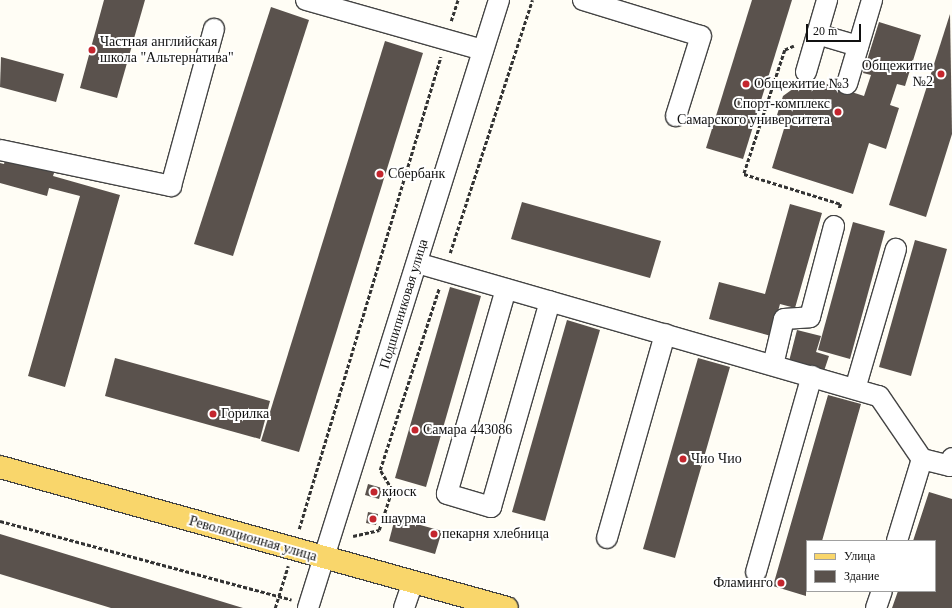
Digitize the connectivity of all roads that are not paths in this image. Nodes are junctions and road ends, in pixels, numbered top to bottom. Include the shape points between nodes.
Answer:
1 (306, 0) edge
2 (499, 0) edge
3 (583, 0) edge
4 (827, 0) edge
5 (872, 0) edge
6 (214, 29) dead end
7 (817, 34) junction
8 (858, 46) junction
9 (483, 50) junction
10 (806, 72) dead end
11 (847, 84) dead end
12 (676, 116) dead end
13 (0, 150) edge
14 (834, 226) road end
15 (896, 249) dead end
16 (417, 263) junction
17 (506, 288) junction
18 (550, 301) junction
19 (665, 334) junction
20 (773, 365) junction
21 (812, 376) junction
22 (855, 389) junction
23 (952, 458) edge
24 (922, 459) junction
25 (0, 467) edge
26 (606, 538) dead end
27 (897, 540) edge
28 (333, 561) junction
29 (756, 572) dead end
30 (413, 582) junction
31 (882, 592) edge
32 (308, 607) edge
33 (404, 608) edge
34 (507, 608) edge
35 (876, 608) edge

1 - 9 street
2 - 9 street, Подшипниковая улица
3 - 12 street via 701,36
4 - 7 street
5 - 8 street
6 - 13 street via 171,186
7 - 8 street
7 - 10 street
8 - 11 street
9 - 16 street, Подшипниковая улица
14 - 20 street via 810,317 784,320
15 - 22 street
16 - 17 street
16 - 28 street, Подшипниковая улица
17 - 18 street
17 - 18 street via 447,494 491,507
18 - 19 street
19 - 20 street
19 - 26 street
20 - 21 street
21 - 22 street
21 - 29 street
22 - 24 street via 879,396
23 - 24 street via 950,466
24 - 27 street
25 - 28 main road, Революционная улица
28 - 30 main road, Революционная улица
28 - 32 street, Подшипниковая улица
30 - 33 street
30 - 34 main road, Революционная улица
31 - 35 street

